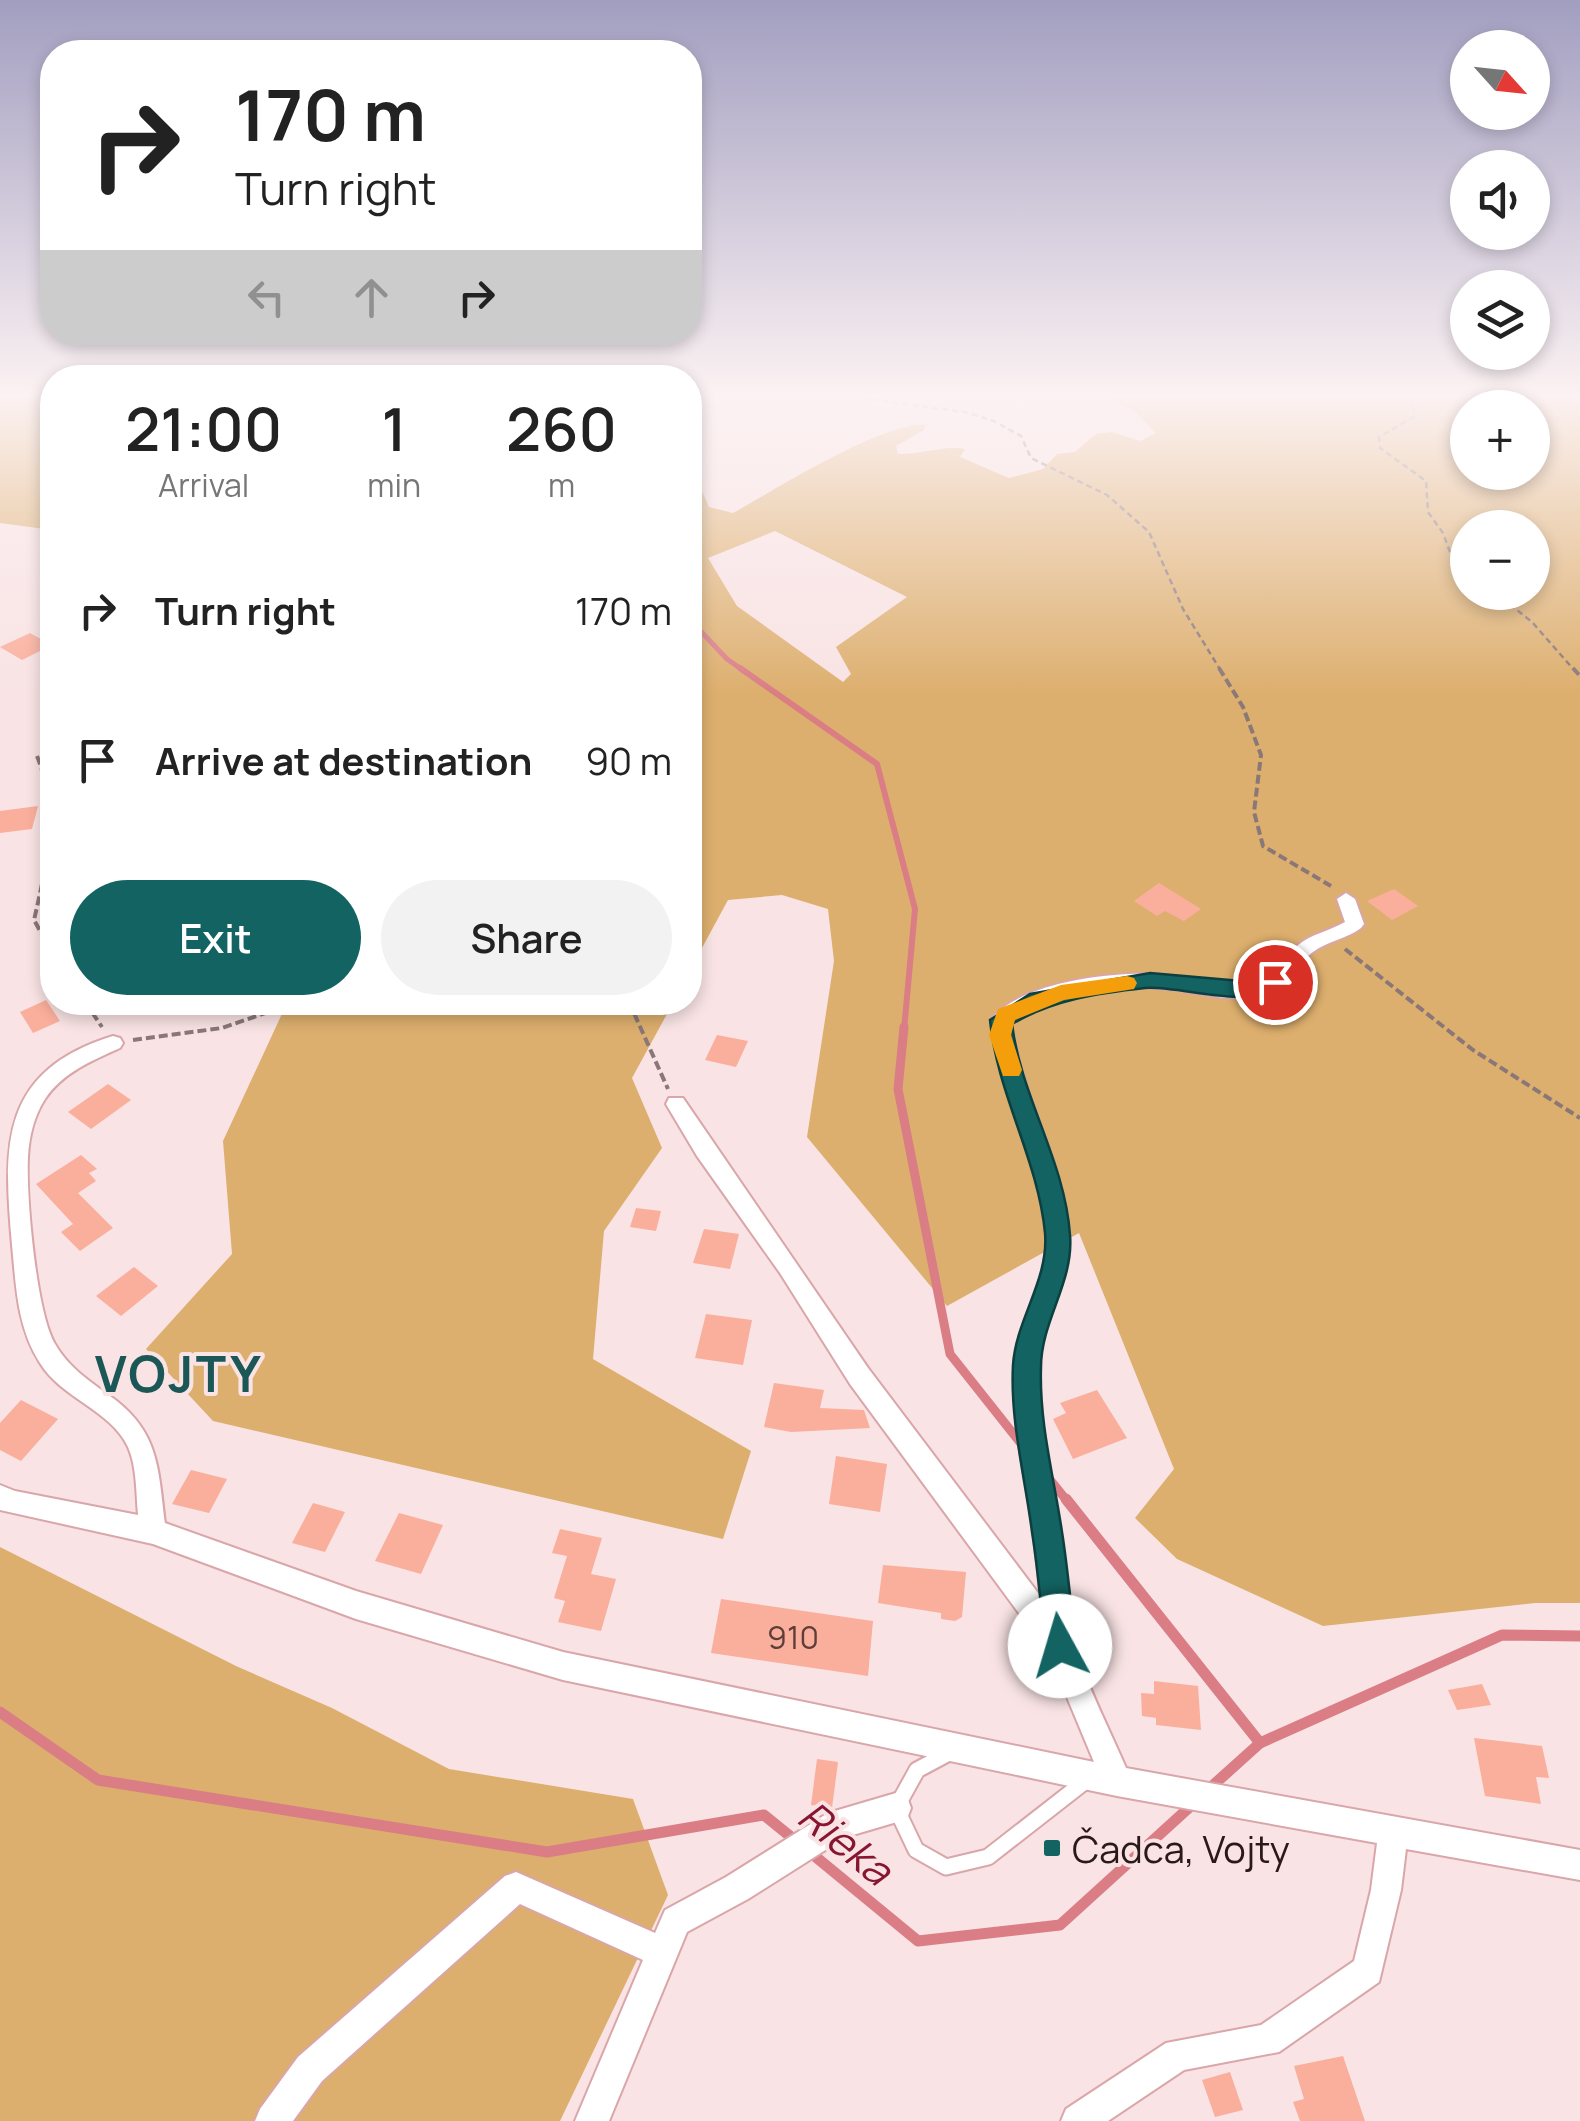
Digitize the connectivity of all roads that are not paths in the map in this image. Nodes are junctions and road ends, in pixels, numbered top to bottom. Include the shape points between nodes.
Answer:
1 (1346, 899) road end
2 (113, 1043) road end
3 (676, 1104) road end
4 (0, 1497) edge
5 (153, 1531) junction
6 (1060, 1646) junction
7 (961, 1747) junction
8 (1105, 1778) junction
9 (896, 1808) junction
10 (1393, 1834) junction
11 (1580, 1865) edge
12 (661, 1952) junction
13 (272, 2121) edge
14 (592, 2121) edge
15 (1078, 2121) edge

1 - 6 street via 1356,924 1304,950 1275,982 1255,990 1150,980 1061,992 1001,1020 1004,1053 1053,1190 1058,1240 1027,1364
2 - 5 street via 57,1072 36,1095 23,1120 15,1178 18,1219 28,1310 42,1343 60,1370 141,1446
3 - 6 street via 858,1376
4 - 5 street
5 - 7 street via 356,1604 563,1666
6 - 8 street
7 - 8 street
7 - 9 lane via 917,1770
8 - 9 lane via 988,1857 946,1867 916,1850
8 - 10 street
9 - 12 street via 839,1824 676,1920
10 - 11 street
10 - 15 street via 1368,1971 1267,2040 1178,2056
12 - 13 street via 516,1888 310,2069
12 - 14 street

